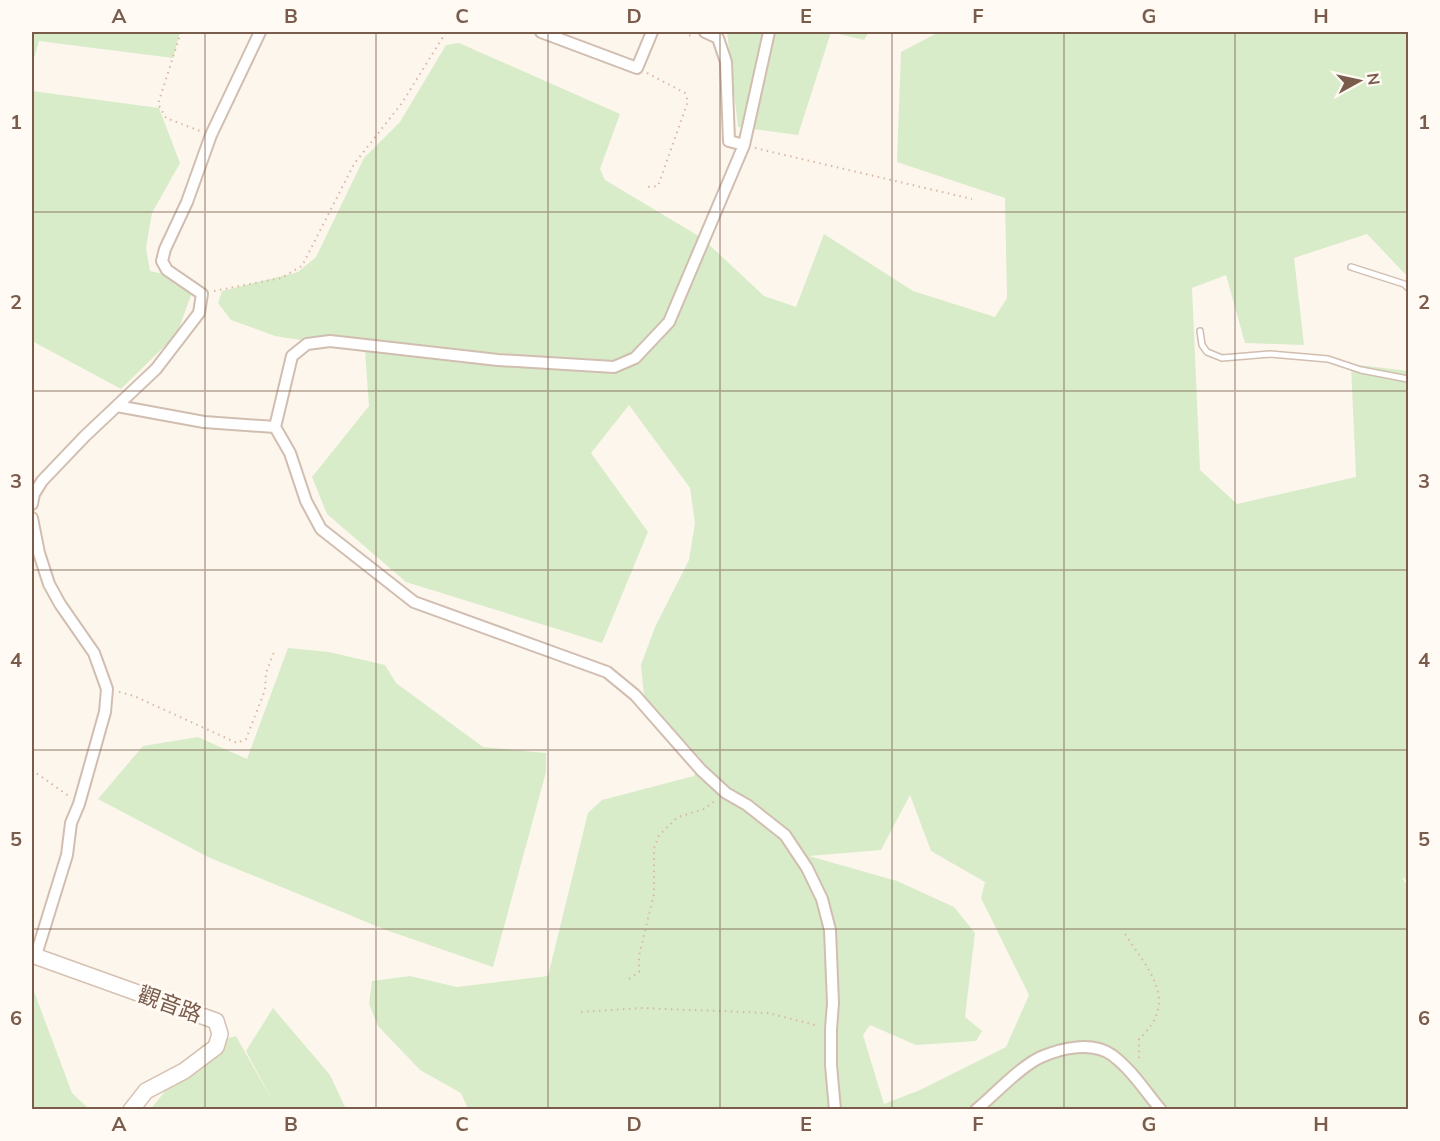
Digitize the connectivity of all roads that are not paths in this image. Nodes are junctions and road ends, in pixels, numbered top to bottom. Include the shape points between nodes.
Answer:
1 (260, 32) edge
2 (541, 32) edge
3 (652, 32) edge
4 (705, 32) edge
5 (769, 32) edge
6 (744, 146) junction
7 (1351, 267) dead end
8 (1408, 288) edge
9 (1200, 331) dead end
10 (1408, 379) edge
11 (117, 406) junction
12 (275, 427) junction
13 (32, 504) edge
14 (32, 518) edge
15 (34, 955) edge
16 (130, 1110) edge
17 (835, 1110) edge
18 (976, 1110) edge
19 (1161, 1110) edge

1 - 11 street via 211,135 162,261 167,270 202,294 199,313 156,369
2 - 3 street via 637,68
4 - 6 street via 718,38 726,62 729,141
5 - 6 street
6 - 12 street via 669,322 634,358 614,367 498,360 330,341 307,344 292,356
7 - 8 lane
9 - 10 lane via 1207,352 1222,358 1290,355 1328,359
11 - 12 street via 204,422
11 - 13 street via 42,481 33,494
12 - 17 street via 321,529 414,602 607,672 635,695 701,770 785,836 822,899 830,930
14 - 15 street via 49,584 94,653 107,689 105,712 71,824 67,855
15 - 16 street, 觀音路 via 216,1021 220,1034 216,1047 146,1091
18 - 19 street via 1040,1058 1093,1047 1110,1054 1130,1071

